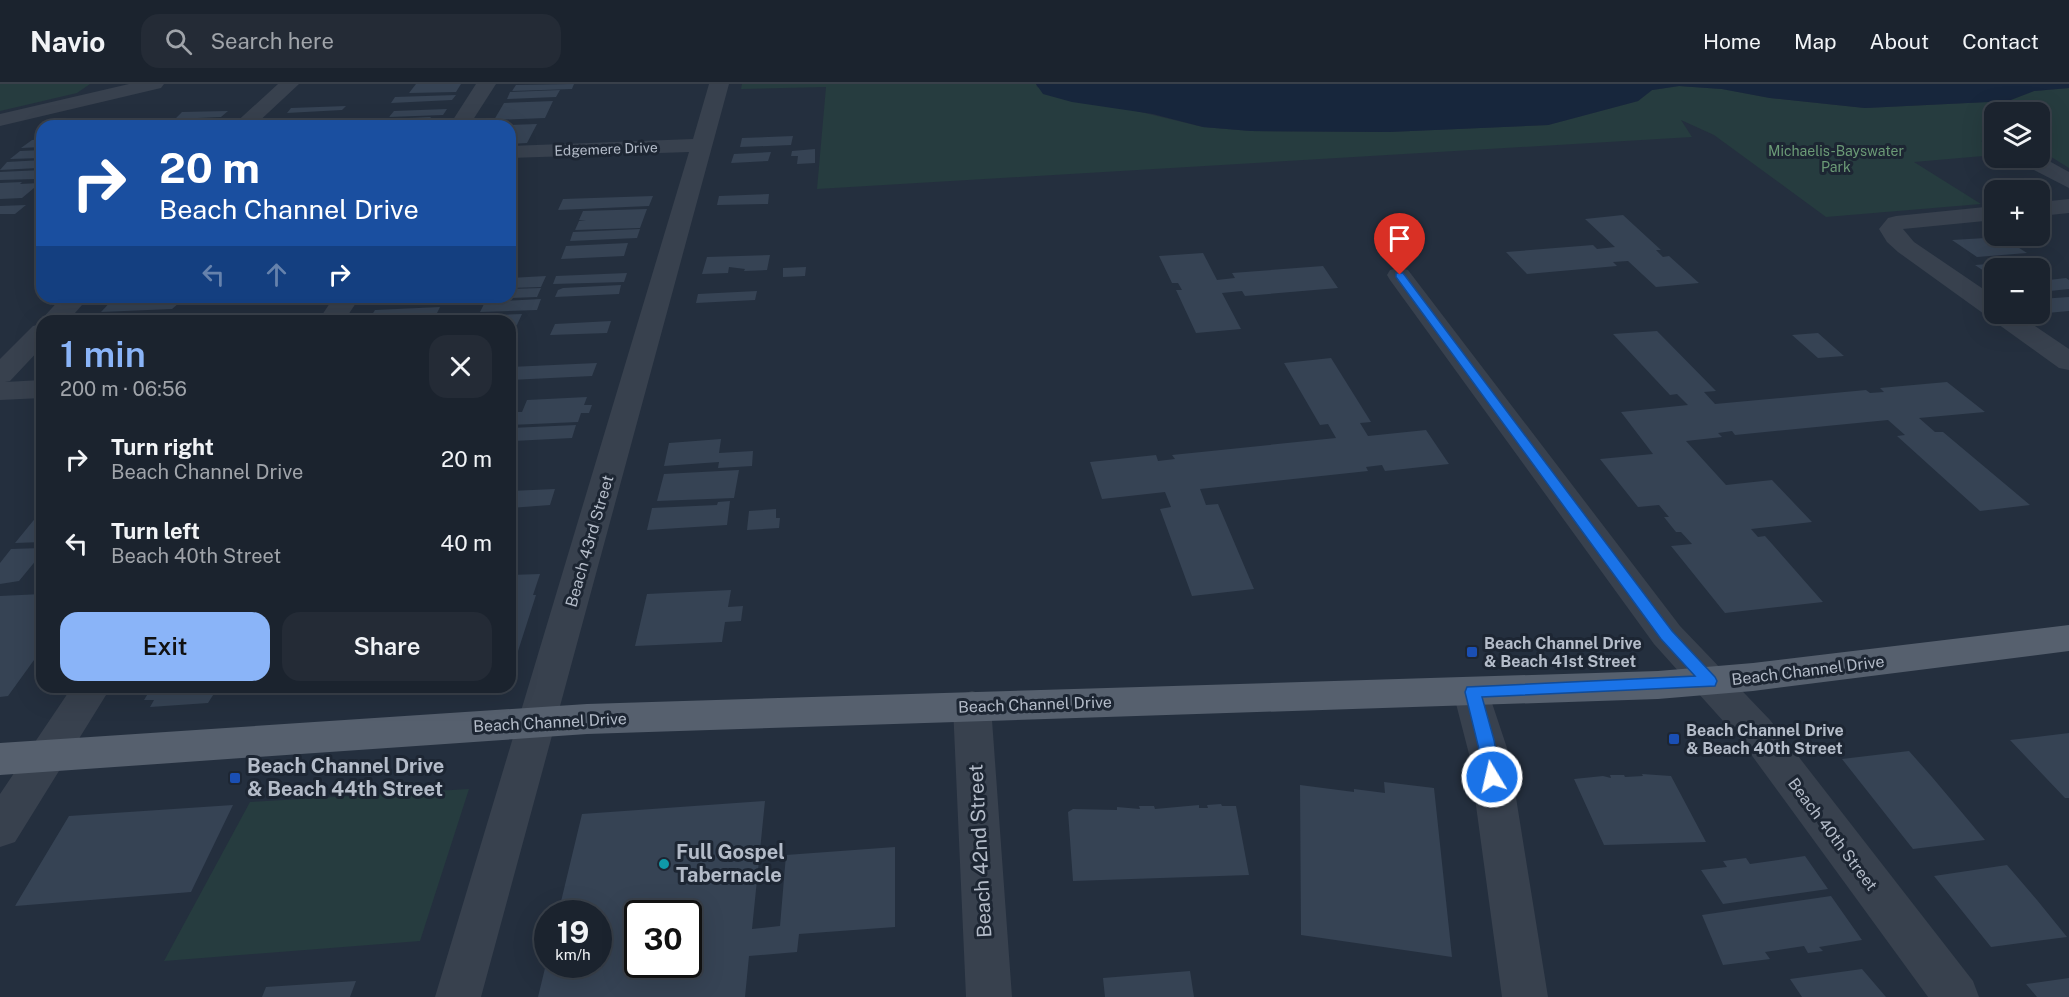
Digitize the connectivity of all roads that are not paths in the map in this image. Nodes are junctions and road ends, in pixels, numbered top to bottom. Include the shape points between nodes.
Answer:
1 (154, 84) edge
2 (289, 84) edge
3 (486, 84) edge
4 (719, 84) edge
5 (250, 120) edge
6 (463, 120) edge
7 (4, 130) edge
8 (702, 145) junction
9 (516, 152) edge
10 (2046, 168) edge
11 (2069, 181) edge
12 (2069, 206) edge
13 (2050, 208) edge
14 (1984, 214) edge
15 (1400, 275) dead end
16 (1984, 301) edge
17 (70, 303) edge
18 (59, 315) edge
19 (2015, 324) edge
20 (36, 338) edge
21 (2069, 362) edge
22 (0, 375) edge
23 (36, 389) edge
24 (0, 391) edge
25 (2067, 640) edge
26 (1709, 681) junction
27 (1472, 692) junction
28 (88, 693) edge
29 (972, 706) junction
30 (537, 722) junction
31 (48, 756) junction
32 (0, 759) edge
33 (0, 829) edge
34 (458, 997) edge
35 (989, 997) edge
36 (1525, 997) edge
37 (1956, 997) edge

1 - 7 street via 33,112 29,121
2 - 5 street
3 - 6 street
4 - 8 street, Beach 43rd Street
8 - 9 street, Edgemere Drive
8 - 30 street, Beach 43rd Street
10 - 11 street
12 - 13 street
14 - 16 street via 1901,221 1892,226 1892,233 1906,247
15 - 26 street, Beach 40th Street via 1667,635
17 - 18 street
19 - 21 street
20 - 22 street
23 - 24 street
25 - 26 main road, Beach Channel Drive
26 - 27 main road, Beach Channel Drive
26 - 37 street, Beach 40th Street via 1756,731
27 - 29 main road, Beach Channel Drive
27 - 36 street via 1489,754
28 - 31 street
29 - 30 main road, Beach Channel Drive
29 - 35 street, Beach 42nd Street
30 - 31 main road, Beach Channel Drive
30 - 34 street, Beach 43rd Street
31 - 32 main road, Beach Channel Drive
31 - 33 street

